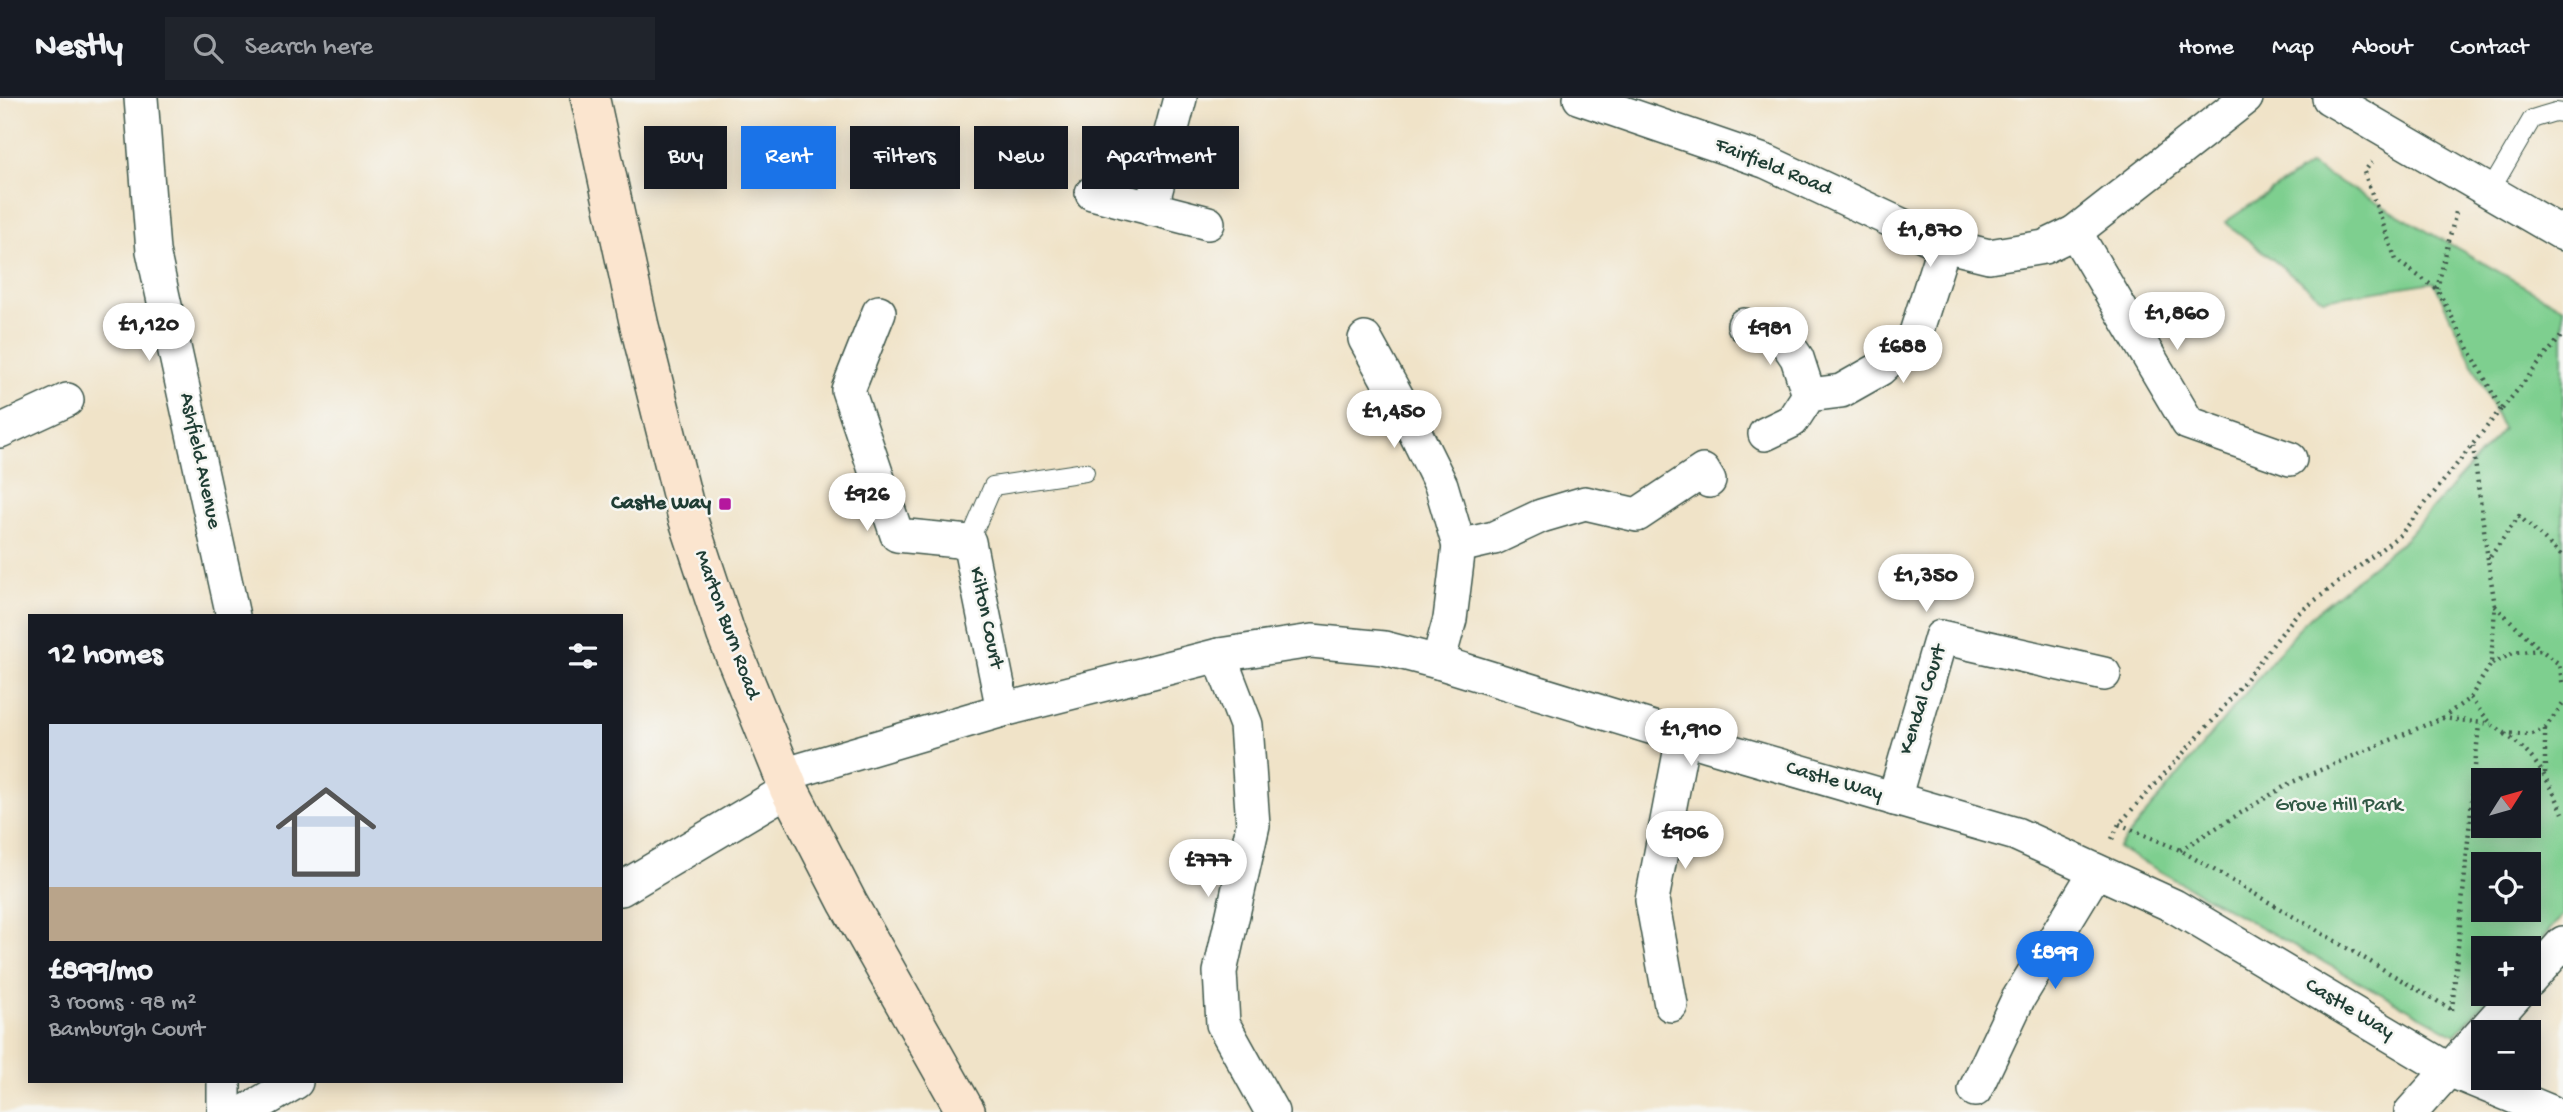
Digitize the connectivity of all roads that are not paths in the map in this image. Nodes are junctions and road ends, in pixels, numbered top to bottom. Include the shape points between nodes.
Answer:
1 (141, 98) edge
2 (590, 98) edge
3 (1180, 98) edge
4 (1580, 98) edge
5 (2246, 98) edge
6 (2329, 98) edge
7 (1621, 104) edge
8 (2563, 113) edge
9 (2467, 178) junction
10 (1092, 193) dead end
11 (1151, 209) junction
12 (1208, 223) dead end
13 (2076, 232) junction
14 (2563, 234) edge
15 (1944, 245) junction
16 (879, 312) dead end
17 (1744, 324) dead end
18 (1365, 339) dead end
19 (1809, 395) junction
20 (67, 400) dead end
21 (0, 431) edge
22 (1765, 434) dead end
23 (2290, 459) dead end
24 (1085, 472) dead end
25 (1709, 481) dead end
26 (969, 542) junction
27 (1459, 546) junction
28 (233, 614) edge
29 (1219, 655) junction
30 (1438, 662) junction
31 (2104, 674) dead end
32 (1003, 710) junction
33 (1683, 737) junction
34 (786, 782) junction
35 (1894, 799) junction
36 (2096, 871) junction
37 (623, 887) edge
38 (2563, 943) edge
39 (2541, 968) edge
40 (1671, 1004) dead end
41 (2506, 1006) edge
42 (2449, 1070) junction
43 (224, 1083) edge
44 (294, 1083) edge
45 (1975, 1090) dead end
46 (224, 1112) edge
47 (244, 1112) edge
48 (966, 1112) edge
49 (1272, 1112) edge
50 (2411, 1112) edge
51 (2551, 1112) edge

1 - 28 street, Ashfield Avenue via 153,251
2 - 34 street, Marton Burn Road via 687,516 726,634
3 - 11 street
4 - 7 street, Fairfield Road
5 - 13 street, Fairfield Road
6 - 9 street
7 - 15 street, Fairfield Road via 1768,162
8 - 9 lane via 2532,119
9 - 14 street
10 - 11 street
11 - 12 street
13 - 15 street, Fairfield Road via 2044,247 1989,256
13 - 23 street via 2188,423
15 - 19 street via 1915,336 1870,375 1841,391
16 - 26 street, Kilton Court via 848,390 897,535
17 - 19 street via 1780,333 1797,358
18 - 27 street via 1441,485
19 - 22 street via 1792,421
20 - 21 street
24 - 26 lane via 993,486
25 - 27 street via 1703,471 1637,515 1585,503 1541,516 1494,538
26 - 32 street, Kilton Court
27 - 30 street via 1450,619
29 - 30 street, Castle Way via 1312,641 1384,648
29 - 32 street, Castle Way
29 - 49 street via 1246,725 1253,825 1220,972 1223,1024
30 - 33 street, Castle Way
31 - 35 street, Kendal Court via 1941,636
32 - 34 street, Castle Way
33 - 35 street, Castle Way
33 - 40 street via 1652,900
34 - 37 street, Castle Way
34 - 48 street, Marton Burn Road via 848,904
35 - 36 street, Castle Way via 2016,834
36 - 42 street, Castle Way via 2174,906
36 - 45 street via 2018,999
38 - 39 street
41 - 42 street
42 - 50 street
42 - 51 street, Castle Way
43 - 46 street
44 - 47 street

